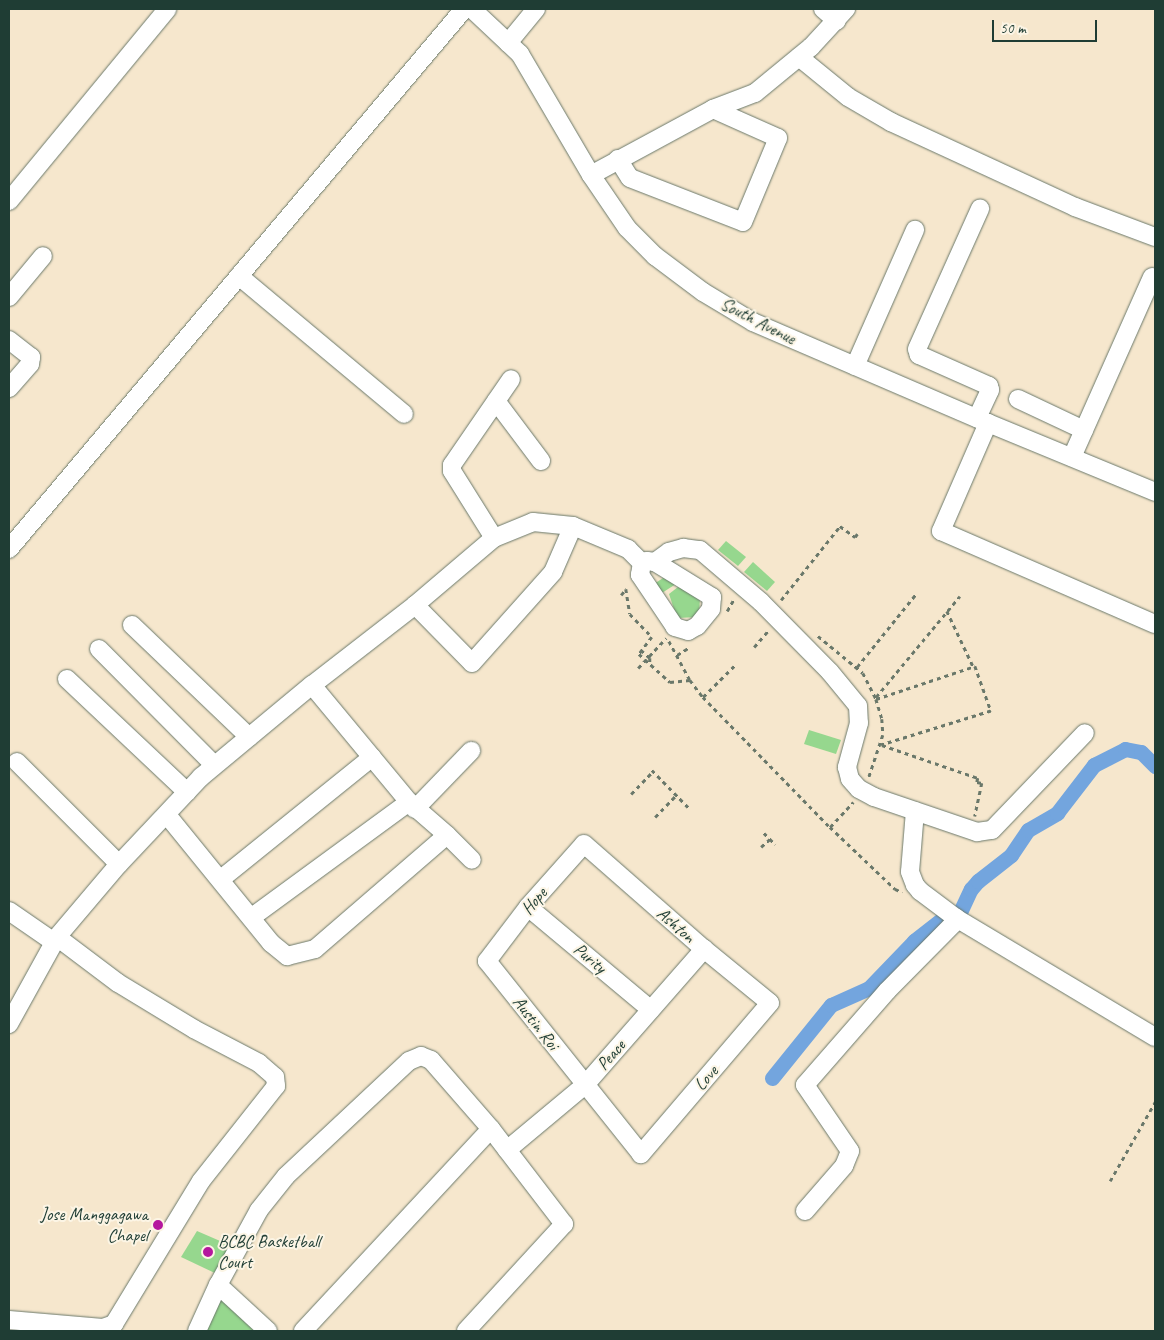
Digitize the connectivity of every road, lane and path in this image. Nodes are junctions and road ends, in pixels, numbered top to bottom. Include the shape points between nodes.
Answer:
1 (167, 9) edge
2 (464, 9) edge
3 (472, 9) edge
4 (536, 9) edge
5 (823, 9) edge
6 (841, 15) edge
7 (508, 43) junction
8 (799, 56) junction
9 (713, 109) junction
10 (618, 159) junction
11 (591, 175) junction
12 (9, 201) edge
13 (980, 209) dead end
14 (915, 230) dead end
15 (1155, 237) edge
16 (43, 256) dead end
17 (239, 276) junction
18 (1152, 277) dead end
19 (9, 297) edge
20 (9, 340) edge
21 (855, 366) junction
22 (511, 379) dead end
23 (9, 388) edge
24 (1018, 399) dead end
25 (496, 401) junction
26 (404, 414) dead end
27 (982, 421) junction
28 (1084, 430) junction
29 (1072, 457) junction
30 (541, 461) dead end
31 (1155, 492) edge
32 (573, 526) junction
33 (857, 534) dead end
34 (494, 538) junction
35 (9, 549) edge
36 (626, 589) dead end
37 (916, 594) dead end
38 (960, 596) dead end
39 (778, 604) dead end
40 (415, 605) junction
41 (947, 611) junction
42 (1155, 624) edge
43 (132, 625) dead end
44 (99, 649) dead end
45 (641, 650) junction
46 (648, 656) junction
47 (645, 660) junction
48 (650, 664) junction
49 (735, 666) dead end
50 (973, 666) junction
51 (638, 668) dead end
52 (856, 668) dead end
53 (67, 678) dead end
54 (690, 680) junction
55 (312, 685) junction
56 (703, 697) junction
57 (1085, 733) dead end
58 (249, 737) junction
59 (471, 751) dead end
60 (372, 757) junction
61 (17, 762) dead end
62 (214, 765) junction
63 (864, 791) junction
64 (187, 792) junction
65 (631, 794) dead end
66 (676, 795) junction
67 (412, 805) junction
68 (689, 808) dead end
69 (915, 810) junction
70 (167, 815) junction
71 (656, 817) dead end
72 (975, 817) dead end
73 (830, 826) junction
74 (764, 833) dead end
75 (447, 835) junction
76 (770, 839) junction
77 (584, 844) joint
78 (775, 844) dead end
79 (761, 847) dead end
80 (472, 860) dead end
81 (118, 864) junction
82 (221, 879) junction
83 (907, 892) dead end
84 (528, 907) junction
85 (9, 911) edge
86 (252, 917) junction
87 (956, 918) junction
88 (56, 940) junction
89 (704, 949) junction
90 (487, 961) joint
91 (770, 1003) joint
92 (651, 1010) junction
93 (12, 1013) edge
94 (1155, 1037) edge
95 (585, 1085) junction
96 (1155, 1102) edge
97 (491, 1129) junction
98 (508, 1150) junction
99 (1110, 1181) dead end
100 (805, 1212) dead end
101 (218, 1284) junction
102 (9, 1320) edge
103 (197, 1331) edge
104 (268, 1331) edge
105 (303, 1331) edge
106 (466, 1331) edge

1 - 12 street
2 - 17 street
3 - 7 street, South Avenue
4 - 7 street
5 - 6 street
6 - 8 street
7 - 11 street, South Avenue via 520,54
8 - 9 street via 755,93
8 - 15 street via 848,97 891,122 1075,207
9 - 10 street
9 - 10 street via 778,138 743,222 630,178
10 - 11 street
11 - 21 street, South Avenue via 627,228 655,256 703,292 752,322
13 - 27 street via 916,349 919,355 989,386
14 - 21 street
16 - 19 street
17 - 26 street
17 - 35 street
18 - 28 street
20 - 23 street via 31,357 30,364
21 - 27 street, South Avenue
22 - 25 street
24 - 28 street
25 - 30 street
25 - 34 street via 452,465 452,471
27 - 29 street, South Avenue
27 - 42 street via 941,531
28 - 29 street
29 - 31 street, South Avenue
32 - 34 street via 533,522
32 - 40 street via 553,572 472,663
32 - 63 street via 628,549 648,562 683,548 700,550 761,602 830,672 858,706 859,723 847,767 850,779
33 - 39 path via 855,537 840,526
34 - 40 street
36 - 45 path via 630,614 652,637
37 - 52 path
38 - 41 path
40 - 55 street
41 - 50 path
41 - 50 path via 876,698
43 - 58 street
44 - 62 street
45 - 46 path
45 - 47 path via 638,654
46 - 47 path
46 - 48 path
46 - 54 path via 667,637
47 - 48 path
47 - 51 path
48 - 54 path via 670,682
49 - 56 path
50 - 72 path via 991,711 881,745 978,778 977,782 982,783 978,797 981,798
53 - 64 street
54 - 56 path
55 - 58 street
55 - 60 street
56 - 73 path
57 - 69 street via 992,830 977,832
58 - 62 street
59 - 67 street
60 - 67 street
60 - 82 street
61 - 81 street
62 - 64 street
63 - 69 street
63 - 73 path
64 - 70 street
65 - 66 path via 652,771
66 - 68 path
66 - 71 path
67 - 75 street
67 - 86 street
69 - 87 street via 911,852 913,880 920,891
70 - 81 street
70 - 82 street
73 - 83 path via 895,889
74 - 76 path
75 - 80 street
75 - 86 street via 315,949 287,956 271,943
76 - 78 path
76 - 79 path
77 - 84 street, Hope
77 - 89 street, Ashton
81 - 88 street
82 - 86 street
84 - 90 street, Hope
84 - 92 street, Purity
85 - 88 street
87 - 94 street
87 - 100 street via 805,1085 850,1151 844,1166
88 - 93 street
88 - 102 street via 118,983 194,1029 259,1063 276,1077 276,1086 201,1181 114,1324 103,1328
89 - 91 street, Ashton
89 - 92 street, Peace
90 - 95 street, Austin Roi
91 - 95 street, Love via 641,1154
92 - 95 street, Peace
95 - 98 street, Peace
96 - 99 path
97 - 98 street
97 - 101 street via 431,1060 421,1056 410,1061 286,1176 258,1210
97 - 105 street
98 - 106 street via 564,1224
101 - 103 street
101 - 104 street

